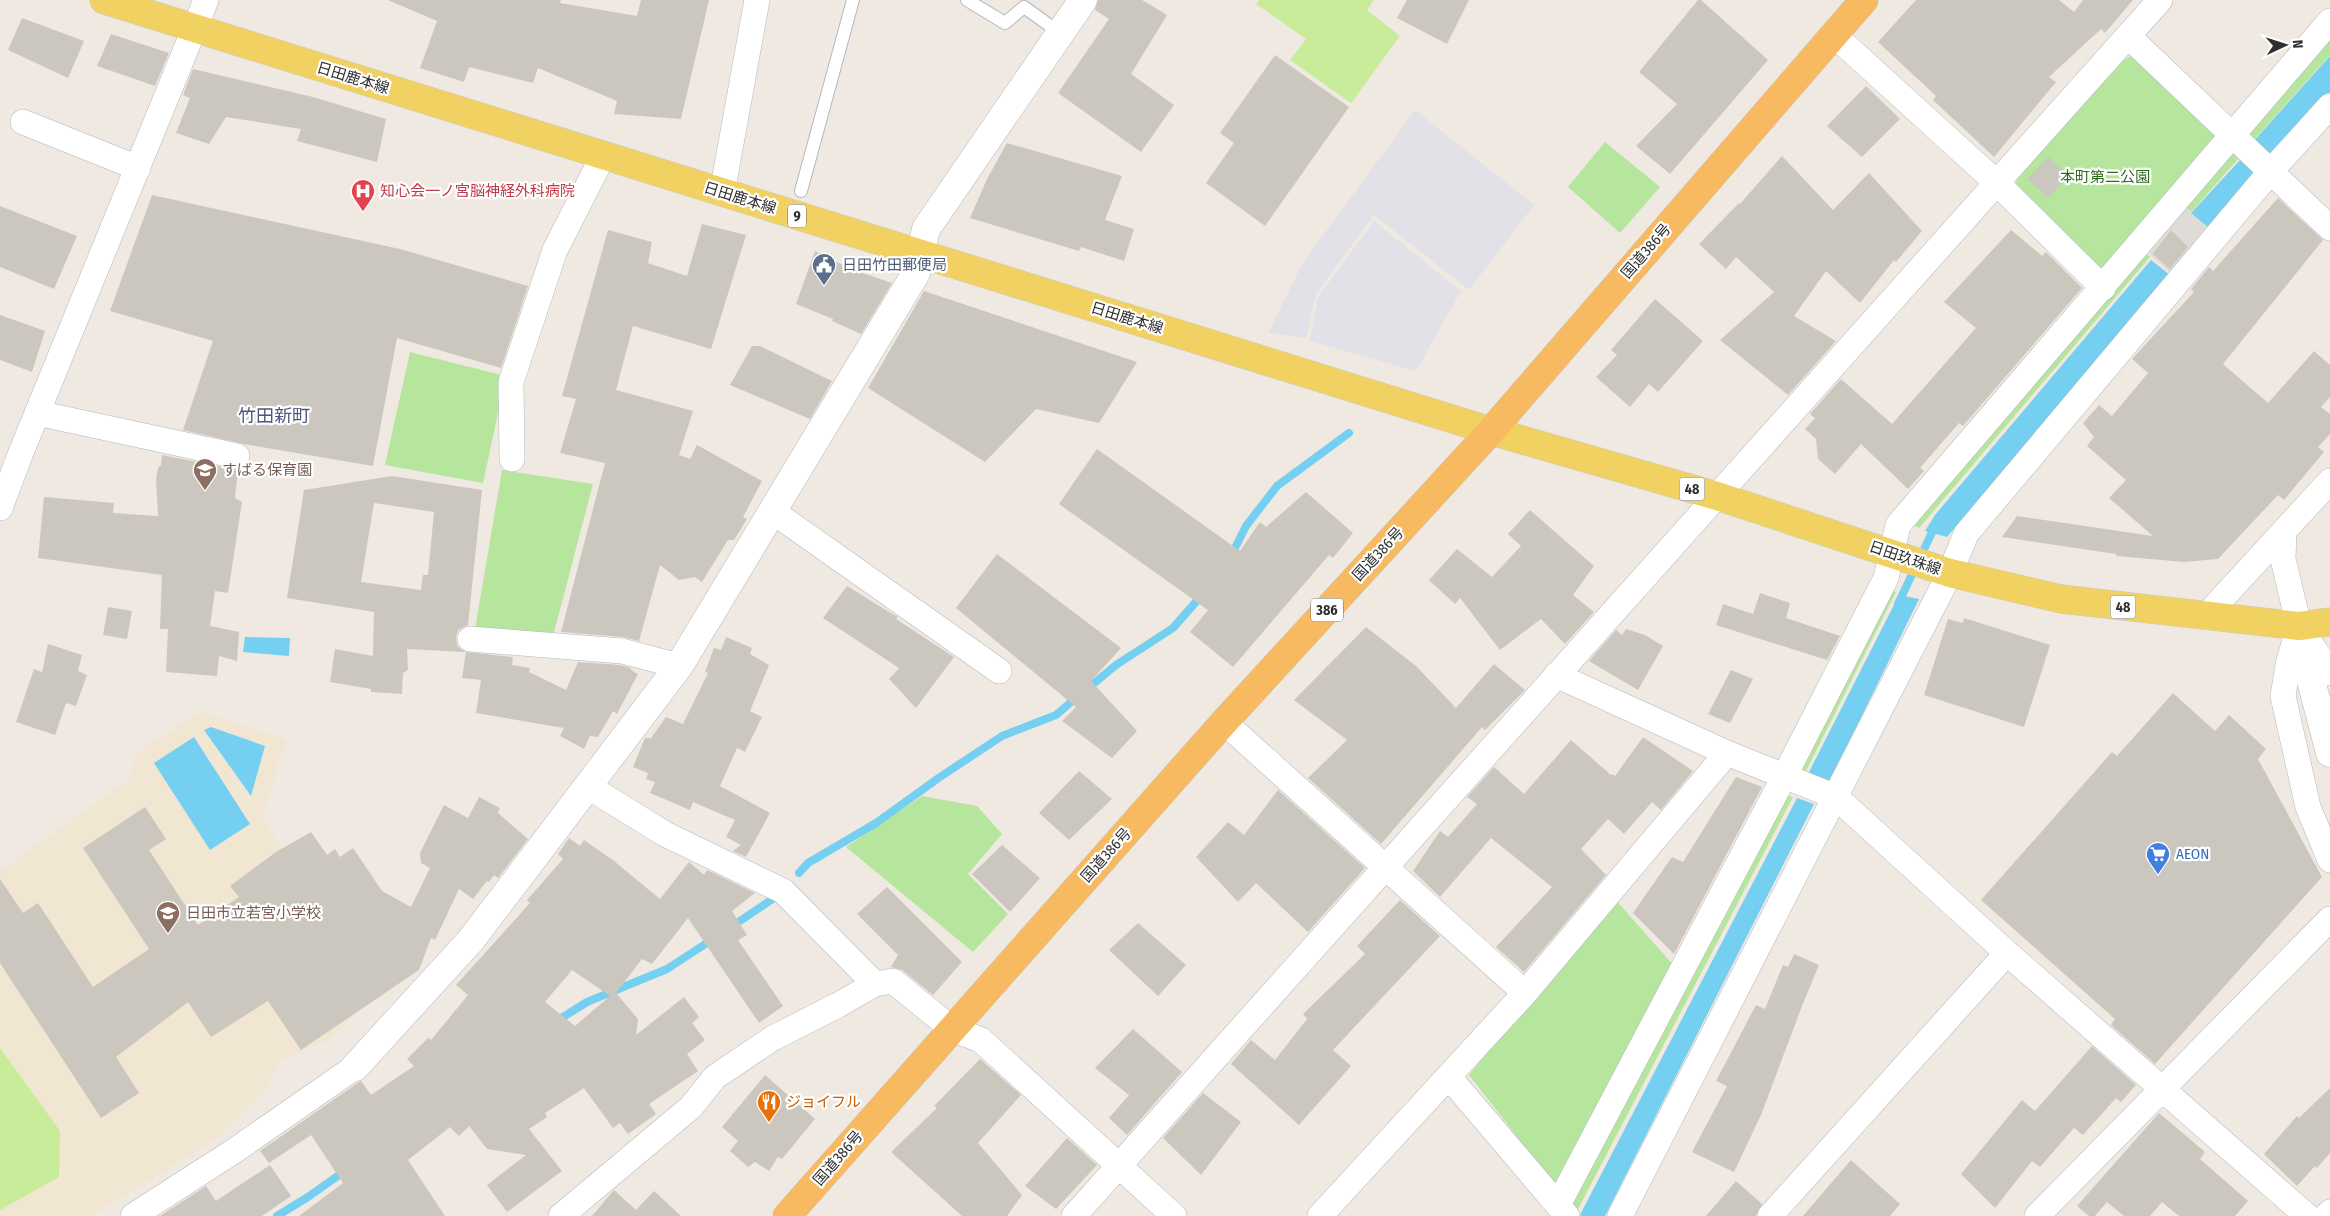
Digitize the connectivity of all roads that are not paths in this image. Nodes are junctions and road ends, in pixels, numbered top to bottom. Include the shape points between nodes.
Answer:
1 (104, 0) edge
2 (206, 0) edge
3 (757, 0) edge
4 (853, 0) edge
5 (967, 0) edge
6 (1083, 0) edge
7 (1864, 0) edge
8 (2160, 0) edge
9 (2330, 22) edge
10 (194, 29) junction
11 (1060, 33) junction
12 (1834, 34) junction
13 (2128, 36) junction
14 (2330, 106) edge
15 (23, 122) dead end
16 (2232, 135) junction
17 (603, 156) junction
18 (138, 168) junction
19 (2271, 171) junction
20 (1997, 183) junction
21 (801, 191) dead end
22 (722, 193) junction
23 (2330, 228) edge
24 (920, 253) junction
25 (2103, 288) junction
26 (37, 413) junction
27 (1491, 431) junction
28 (10, 451) edge
29 (236, 456) dead end
30 (512, 459) dead end
31 (2330, 481) edge
32 (1717, 496) junction
33 (0, 508) edge
34 (772, 511) junction
35 (2284, 531) junction
36 (1891, 553) junction
37 (1950, 573) junction
38 (2205, 617) junction
39 (2330, 622) edge
40 (2299, 626) junction
41 (470, 639) dead end
42 (679, 666) junction
43 (999, 671) dead end
44 (2330, 673) edge
45 (1556, 675) junction
46 (1224, 722) junction
47 (2330, 753) edge
48 (1727, 754) junction
49 (1785, 775) junction
50 (588, 787) junction
51 (1836, 797) junction
52 (2330, 860) edge
53 (1387, 867) junction
54 (2330, 919) edge
55 (2007, 953) junction
56 (875, 984) junction
57 (1526, 993) junction
58 (952, 1029) junction
59 (355, 1067) joint
60 (1449, 1076) junction
61 (2164, 1090) junction
62 (1118, 1166) junction
63 (1563, 1210) edge
64 (2330, 1212) edge
65 (133, 1216) edge
66 (561, 1216) edge
67 (787, 1216) edge
68 (1074, 1216) edge
69 (1174, 1216) edge
70 (1320, 1216) edge
71 (1620, 1216) edge
72 (1770, 1216) edge
73 (2037, 1216) edge
74 (2307, 1216) edge
75 (2326, 1216) edge

1 - 10 main road, 日田鹿本線 / 9
2 - 10 street
3 - 22 street
4 - 21 lane
5 - 11 lane via 1005,23 1024,6
6 - 11 street
7 - 12 highway, 国道386号 / 386
8 - 13 street
9 - 16 street
10 - 17 main road, 日田鹿本線 / 9
10 - 18 street
11 - 24 street via 926,228
12 - 20 street
12 - 27 highway, 国道386号 / 386
13 - 16 street
13 - 20 street
14 - 19 street
15 - 18 street
16 - 19 street
16 - 25 street
17 - 22 main road, 日田鹿本線 / 9
17 - 30 street via 556,250 511,382
18 - 26 street
19 - 23 street
19 - 37 street via 1966,534
20 - 25 street
20 - 32 street
22 - 24 main road, 日田鹿本線 / 9
24 - 27 main road, 日田鹿本線 / 9
24 - 34 street via 916,273
25 - 36 street via 1898,525
26 - 28 street
26 - 29 street
27 - 32 main road, 日田玖珠線 / 48
27 - 46 highway, 国道386号 / 386
28 - 33 street
31 - 35 street
32 - 36 main road, 日田玖珠線 / 48
32 - 45 street
34 - 42 street
34 - 43 street
35 - 38 street
35 - 40 street via 2283,559
36 - 37 main road, 日田玖珠線 / 48
36 - 49 street via 1886,578
37 - 38 main road, 日田玖珠線 / 48 via 2062,599
37 - 51 street
38 - 40 main road, 日田玖珠線 / 48
39 - 40 main road, 日田玖珠線 / 48
40 - 44 street
40 - 47 street
40 - 52 street via 2283,696 2308,807
41 - 42 street via 622,651
42 - 50 street
45 - 48 street
45 - 53 street
46 - 53 street
46 - 58 highway, 国道386号 / 386
48 - 49 street
48 - 57 street
49 - 51 street
49 - 63 street
50 - 56 street via 665,834 783,891
50 - 59 street via 471,940
51 - 55 street
51 - 71 street
53 - 57 street
53 - 62 street
54 - 61 street
55 - 61 street
55 - 72 street
56 - 58 street via 893,981
56 - 66 street via 772,1038 715,1077 691,1106
57 - 60 street
58 - 62 street via 981,1040
58 - 67 highway, 国道386号 / 386
59 - 65 street
60 - 63 street
60 - 70 street
61 - 73 street
61 - 74 street
62 - 68 street
62 - 69 street
64 - 75 street

